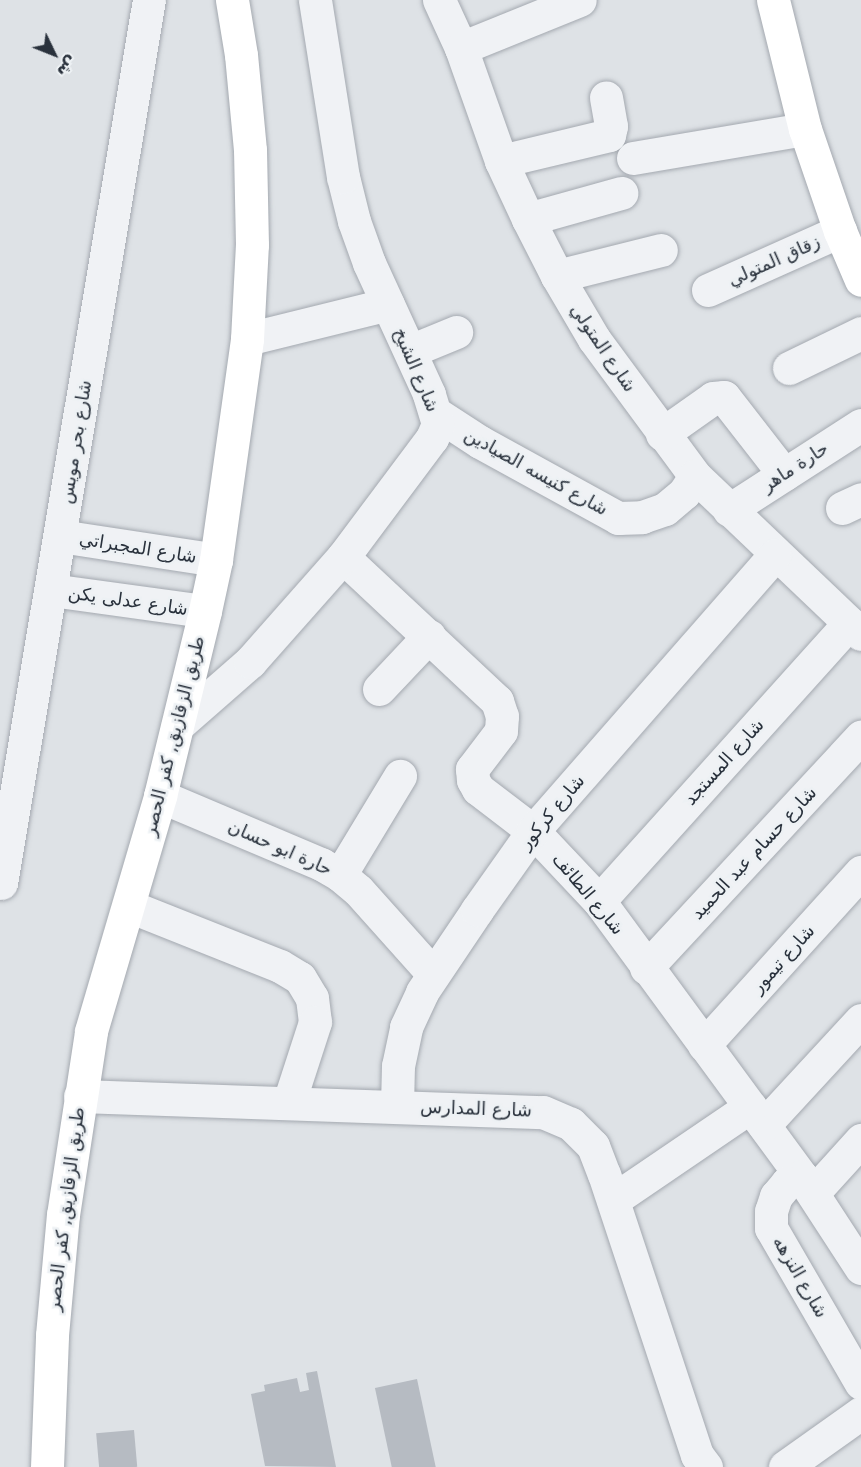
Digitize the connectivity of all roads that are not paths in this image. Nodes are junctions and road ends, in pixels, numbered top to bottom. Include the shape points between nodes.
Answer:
1 (149, 0) edge
2 (232, 0) edge
3 (315, 0) edge
4 (439, 0) edge
5 (580, 0) edge
6 (773, 0) edge
7 (461, 48) junction
8 (606, 98) dead end
9 (805, 129) junction
10 (633, 158) dead end
11 (501, 161) junction
12 (621, 193) dead end
13 (528, 219) junction
14 (840, 231) junction
15 (661, 250) dead end
16 (557, 276) junction
17 (861, 280) edge
18 (708, 290) dead end
19 (388, 304) junction
20 (456, 332) dead end
21 (861, 333) edge
22 (247, 339) junction
23 (410, 351) junction
24 (789, 368) dead end
25 (436, 414) junction
26 (861, 425) edge
27 (662, 434) junction
28 (784, 474) junction
29 (695, 476) junction
30 (729, 510) junction
31 (60, 536) junction
32 (775, 555) junction
33 (343, 557) junction
34 (216, 560) junction
35 (51, 590) junction
36 (205, 611) junction
37 (855, 628) edge
38 (429, 636) junction
39 (379, 689) dead end
40 (178, 725) junction
41 (861, 738) edge
42 (400, 776) dead end
43 (160, 796) junction
44 (533, 831) junction
45 (861, 872) edge
46 (340, 875) junction
47 (1, 884) edge
48 (599, 901) junction
49 (129, 906) junction
50 (646, 968) junction
51 (434, 974) junction
52 (861, 1020) edge
53 (704, 1045) junction
54 (80, 1095) junction
55 (289, 1102) junction
56 (397, 1106) junction
57 (757, 1116) junction
58 (861, 1140) edge
59 (861, 1167) edge
60 (813, 1182) junction
61 (613, 1200) junction
62 (861, 1268) edge
63 (861, 1383) edge
64 (861, 1413) edge
65 (47, 1467) edge
66 (706, 1467) edge
67 (785, 1467) edge

1 - 31 street, شارع بحر مويس
2 - 22 main road, طريق الزقازيق, كفر الحصر via 250,150 252,244
3 - 19 street, شارع الشيخ via 343,177 369,263
4 - 7 street, شارع المتولي
5 - 7 street
6 - 9 main road
7 - 11 street, شارع المتولي
8 - 11 street via 609,135
9 - 10 street
9 - 14 main road
11 - 13 street, شارع المتولي
12 - 13 street
13 - 16 street, شارع المتولي
14 - 17 main road
14 - 18 street, زقاق المتولي
15 - 16 street
16 - 27 street, شارع المتولي via 594,339
19 - 22 street
19 - 23 street, شارع الشيخ
20 - 23 street
21 - 24 street
22 - 34 main road, طريق الزقازيق, كفر الحصر
23 - 25 street, شارع الشيخ
25 - 29 street, شارع كنيسه الصيادين via 618,518 642,517 665,509 684,494
25 - 33 street, شارع الشيخ via 438,424 432,438
26 - 28 street, حارة ماهر
27 - 28 street via 713,398 724,397
27 - 29 street, شارع المتولي
28 - 30 street, حارة ماهر
29 - 30 street, شارع المتولي
30 - 32 street, شارع المتولي
31 - 34 street, شارع المجبراتي
31 - 35 street, شارع بحر مويس
32 - 37 street, شارع المتولي
32 - 44 street, شارع كركور
33 - 38 street, شارع الطائف
33 - 40 street, شارع الشيخ via 250,662
34 - 36 main road, طريق الزقازيق, كفر الحصر
35 - 36 street, شارع عدلى يكن
35 - 47 street, شارع بحر مويس
36 - 40 main road, طريق الزقازيق, كفر الحصر
37 - 48 street, شارع المستجد
38 - 39 street
38 - 44 street, شارع الطائف via 497,701 502,716 501,731 477,760 472,780 478,789
40 - 43 main road, طريق الزقازيق, كفر الحصر
41 - 50 street, شارع حسام عبد الحميد
42 - 46 street
43 - 46 street, حارة ابو حسان
43 - 49 main road, طريق الزقازيق, كفر الحصر
44 - 48 street, شارع الطائف
44 - 51 street, شارع كركور
45 - 53 street, شارع تيمور
46 - 51 street, حارة ابو حسان
48 - 50 street, شارع الطائف
49 - 54 main road, طريق الزقازيق, كفر الحصر via 91,1031
49 - 55 street via 280,966 300,978 312,998 315,1022
50 - 53 street, شارع الطائف
51 - 56 street, شارع كركور via 406,1027 398,1066
52 - 57 street
53 - 57 street, شارع الطائف
54 - 55 street, شارع المدارس
54 - 65 main road, طريق الزقازيق, كفر الحصر via 53,1324
55 - 56 street, شارع المدارس
56 - 61 street, شارع المدارس via 543,1112 571,1124 593,1146
57 - 60 street, شارع الطائف
57 - 61 street
58 - 60 street
59 - 60 street
60 - 62 street, شارع الطائف
60 - 63 street, شارع النزهه via 787,1183 776,1196 771,1228
61 - 66 street, شارع المدارس via 697,1455
64 - 67 street

